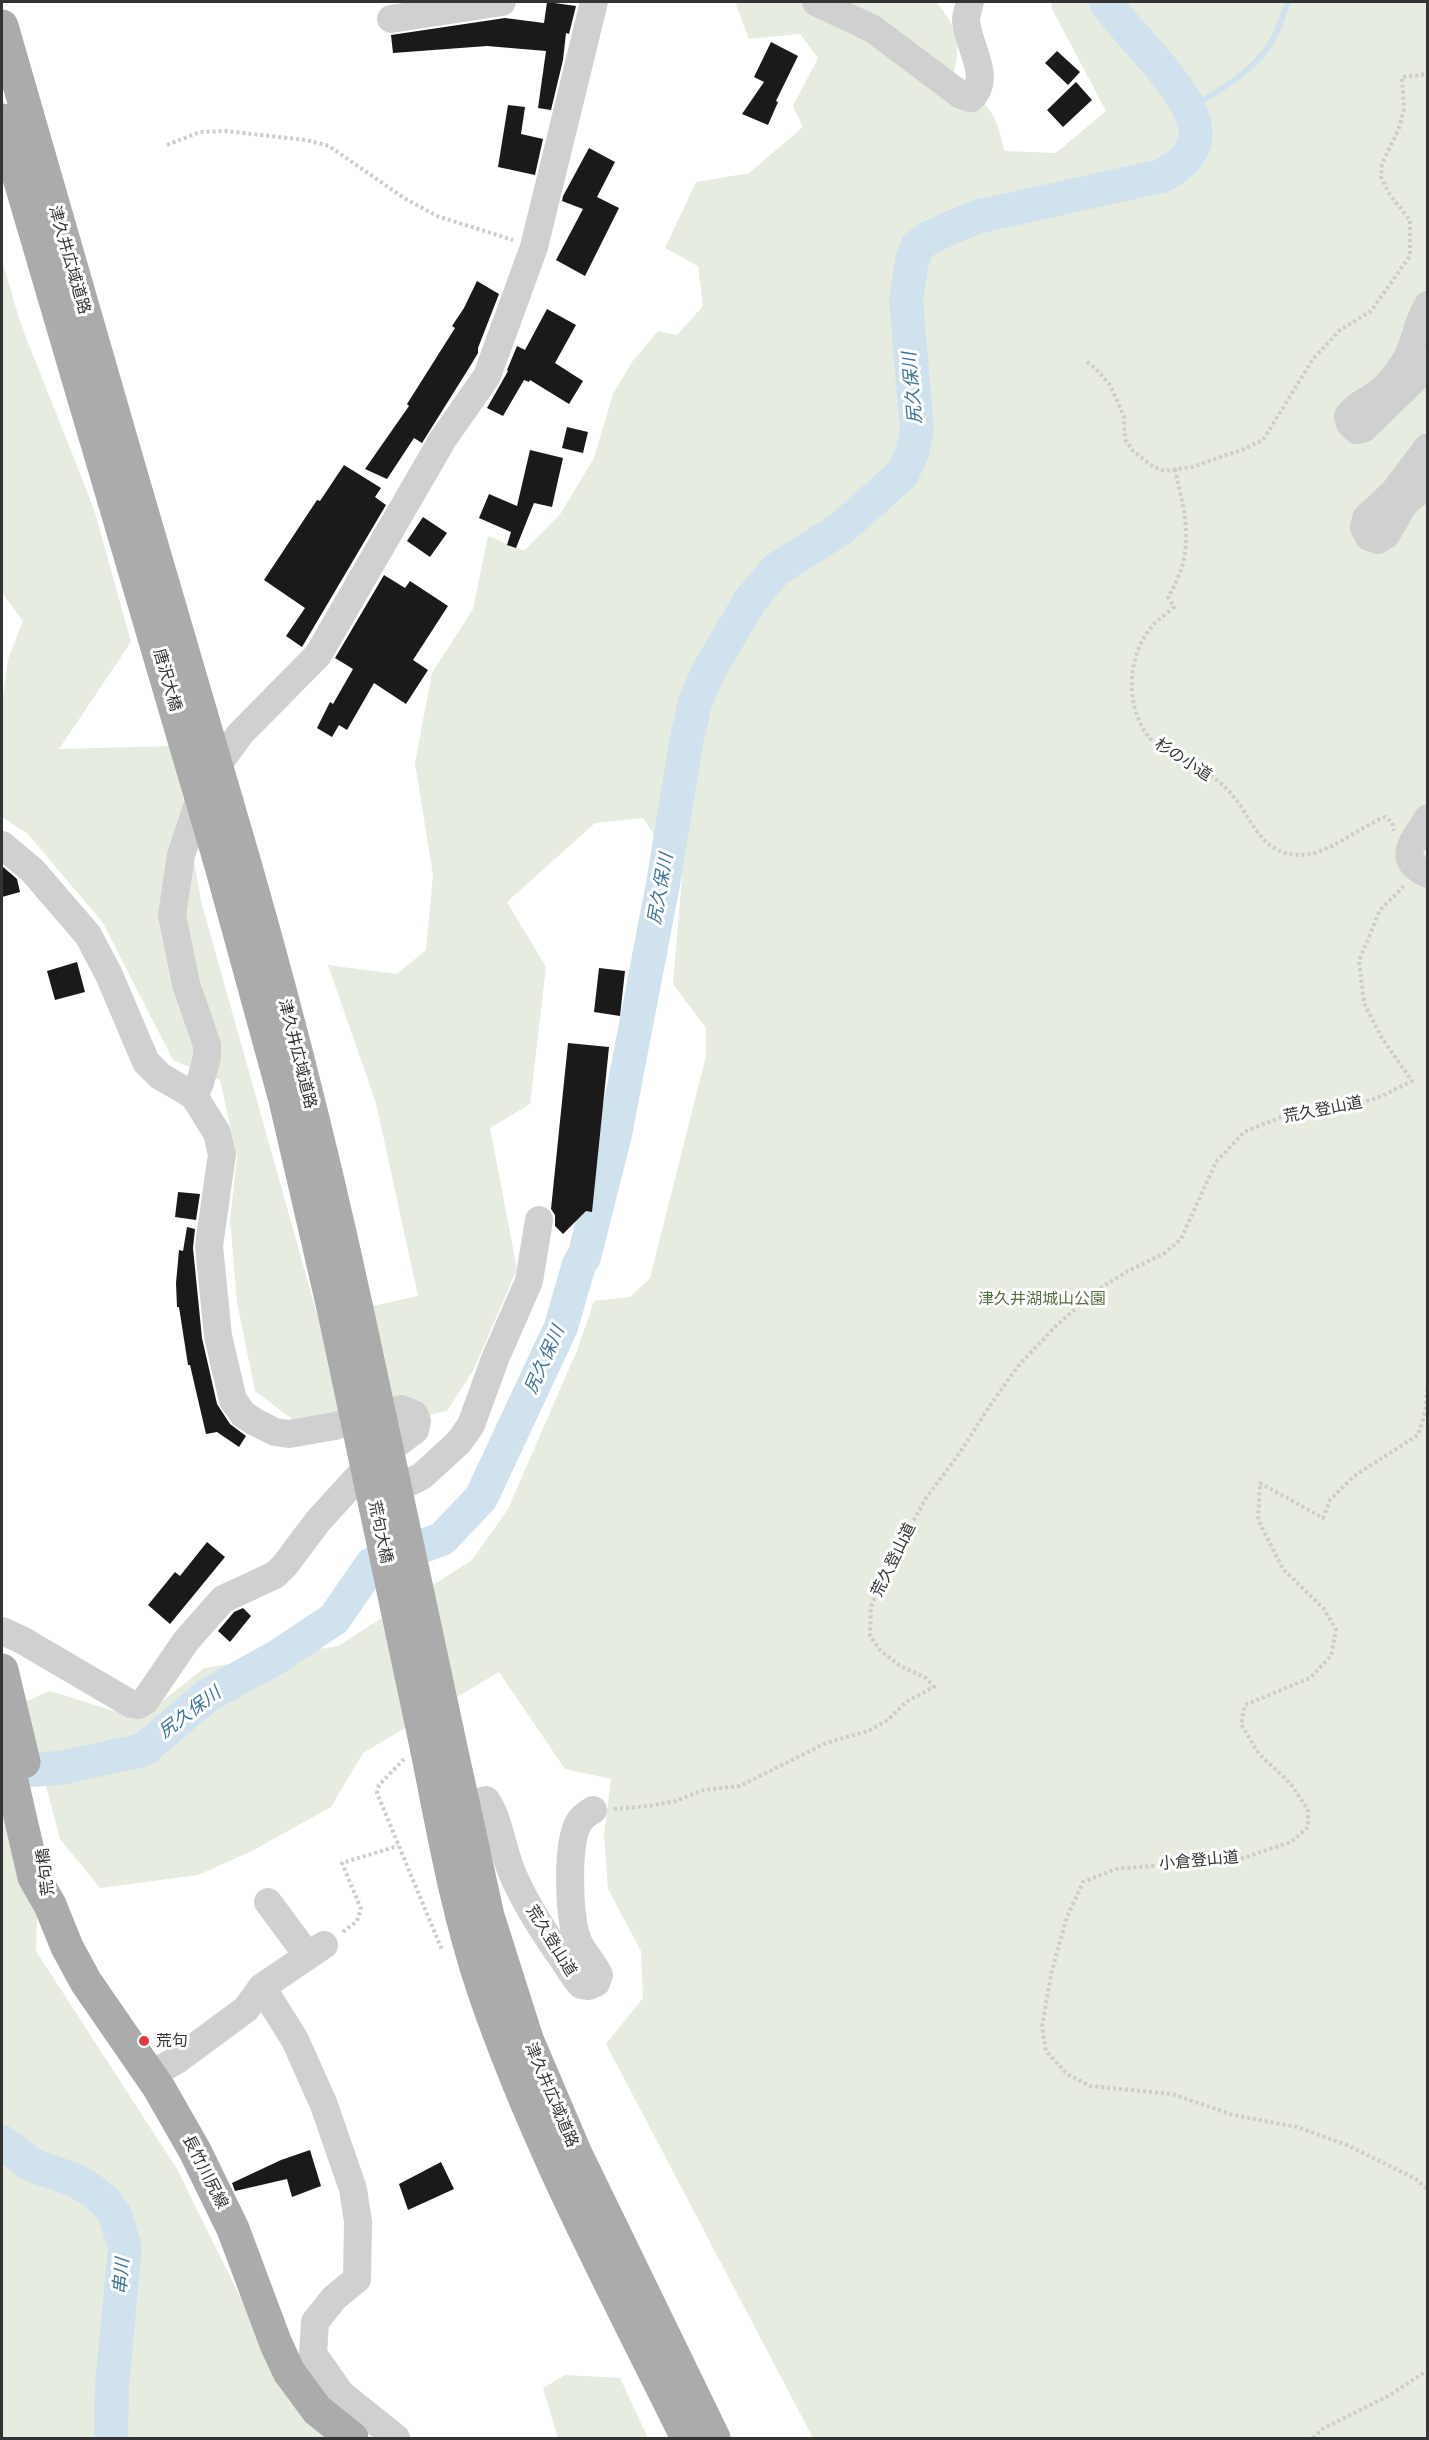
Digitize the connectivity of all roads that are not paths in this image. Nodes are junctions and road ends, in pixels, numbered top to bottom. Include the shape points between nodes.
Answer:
1 (502, 2) edge
2 (593, 2) edge
3 (816, 2) edge
4 (970, 2) edge
5 (391, 19) dead end
6 (2, 26) edge
7 (2, 120) edge
8 (1428, 305) edge
9 (1428, 366) edge
10 (1428, 447) edge
11 (1428, 483) edge
12 (126, 498) junction
13 (228, 802) joint
14 (1428, 818) edge
15 (2, 845) edge
16 (219, 859) joint
17 (1420, 880) edge
18 (194, 1096) junction
19 (539, 1220) dead end
20 (345, 1311) junction
21 (346, 1488) junction
22 (2, 1631) edge
23 (2, 1670) edge
24 (2, 1738) edge
25 (427, 1746) junction
26 (464, 1806) junction
27 (593, 1810) road end
28 (268, 1902) dead end
29 (50, 1905) junction
30 (262, 1987) junction
31 (150, 2075) junction
32 (352, 2439) edge
33 (396, 2439) edge
34 (687, 2439) edge
35 (714, 2439) edge

1 - 5 street
2 - 18 street via 534,247 487,376 443,439 318,656 251,721 207,780 181,855 172,915 186,984 207,1045
3 - 4 street via 873,29 970,98 976,93 979,71 966,18
6 - 12 main road, 津久井広域道路
7 - 12 main road, 津久井広域道路
8 - 9 street via 1410,351 1388,385 1353,408 1348,416 1350,424 1357,430 1363,429
10 - 11 street via 1394,492 1366,518 1364,528 1369,537 1378,540 1386,536 1404,504
12 - 13 main road, 唐沢大橋, bridge
12 - 16 main road, 唐沢大橋, bridge
13 - 20 main road, 津久井広域道路 via 324,1156
14 - 17 street via 1408,856
15 - 18 street via 32,870 88,935 146,1062 160,1076
16 - 20 main road, 津久井広域道路
18 - 21 street via 214,1127 222,1155 209,1246 218,1336 233,1400 255,1422 289,1434 401,1409 416,1418 412,1434 370,1463
19 - 21 street via 529,1281 471,1425 459,1442 422,1476 402,1486 383,1490
20 - 25 main road, 荒句大橋, bridge
21 - 22 street via 275,1575 223,1599 138,1705
23 - 29 main road, 荒句橋 via 49,1875
24 - 29 main road, 荒句橋 via 34,1877
25 - 26 main road, 津久井広域道路
25 - 34 main road, 津久井広域道路 via 470,1945 512,2067 563,2185
26 - 27 street, 荒久登山道 via 486,1800 494,1810 511,1872 540,1929 573,1977 581,1985 589,1986 596,1983 599,1975 578,1942 570,1889 574,1835 579,1822
26 - 35 main road, 津久井広域道路 via 500,1959 542,2079
28 - 30 street via 325,1945
29 - 31 main road, 長竹川尻線 via 86,1982
30 - 31 street via 246,2009
30 - 33 street via 295,2040 324,2105 353,2188 358,2222 357,2279 334,2298 315,2322 313,2354 341,2394
31 - 32 main road, 長竹川尻線 via 184,2129 219,2198 289,2372 317,2410

